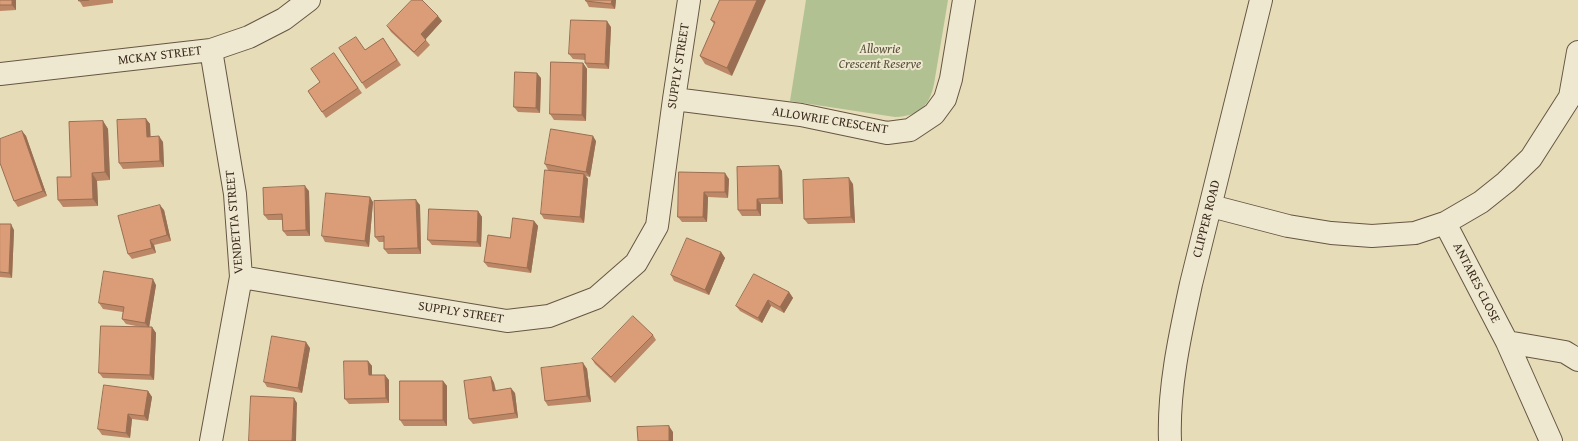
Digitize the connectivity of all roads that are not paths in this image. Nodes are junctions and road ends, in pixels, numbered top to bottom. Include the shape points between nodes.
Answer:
1 (309, 0) edge
2 (689, 0) edge
3 (964, 0) edge
4 (1262, 0) edge
5 (211, 50) junction
6 (1578, 52) edge
7 (0, 74) edge
8 (1574, 98) edge
9 (674, 99) junction
10 (1211, 206) junction
11 (1445, 223) junction
12 (242, 277) junction
13 (1507, 342) junction
14 (1578, 360) edge
15 (210, 441) edge
16 (1170, 441) edge
17 (1551, 441) edge

1 - 5 street, MCKAY STREET via 284,18 249,37
2 - 9 street, SUPPLY STREET
3 - 9 street, ALLOWRIE CRESCENT via 951,79 945,99 934,114 910,130 887,132 801,115
4 - 10 street, CLIPPER ROAD
5 - 7 street, MCKAY STREET
5 - 12 street, VENDETTA STREET via 235,194
6 - 8 street
8 - 11 street via 1531,158 1487,197
9 - 12 street, SUPPLY STREET via 657,226 636,263 596,298 549,316 507,321
10 - 11 street via 1288,226 1365,236 1415,233
10 - 16 street, CLIPPER ROAD via 1182,325 1170,419
11 - 13 street, ANTARES CLOSE
12 - 15 street, VENDETTA STREET
13 - 14 street via 1565,352
13 - 17 street, ANTARES CLOSE

